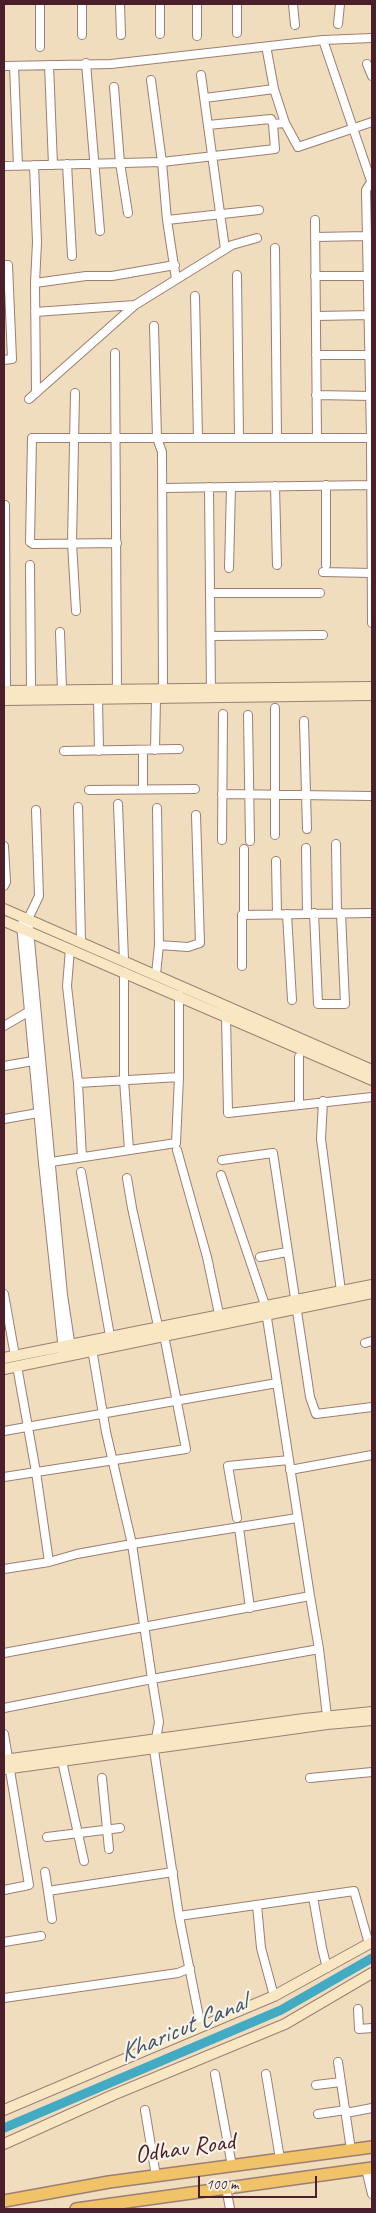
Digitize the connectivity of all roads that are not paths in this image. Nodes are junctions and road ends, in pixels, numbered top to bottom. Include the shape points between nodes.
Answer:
1 (40, 4) edge
2 (82, 4) edge
3 (120, 4) edge
4 (160, 4) edge
5 (197, 4) edge
6 (236, 4) edge
7 (293, 4) edge
8 (340, 4) edge
9 (338, 24) dead end
10 (295, 25) dead end
11 (237, 33) dead end
12 (160, 34) dead end
13 (82, 35) dead end
14 (121, 35) dead end
15 (197, 36) dead end
16 (372, 38) edge
17 (323, 40) junction
18 (40, 47) dead end
19 (267, 51) dead end
20 (86, 63) junction
21 (367, 64) dead end
22 (49, 65) junction
23 (4, 66) edge
24 (14, 66) junction
25 (201, 75) dead end
26 (372, 76) edge
27 (150, 80) dead end
28 (114, 87) dead end
29 (274, 89) junction
30 (205, 98) junction
31 (372, 122) edge
32 (273, 124) junction
33 (285, 124) junction
34 (208, 125) junction
35 (354, 128) junction
36 (214, 156) junction
37 (162, 162) junction
38 (120, 163) junction
39 (67, 164) junction
40 (34, 165) junction
41 (53, 165) junction
42 (95, 165) junction
43 (4, 166) edge
44 (18, 166) junction
45 (372, 183) edge
46 (260, 210) dead end
47 (128, 213) dead end
48 (219, 213) junction
49 (369, 218) edge
50 (167, 220) junction
51 (315, 220) dead end
52 (100, 232) dead end
53 (367, 236) junction
54 (315, 237) junction
55 (257, 238) dead end
56 (275, 248) dead end
57 (225, 249) junction
58 (72, 256) dead end
59 (4, 265) edge
60 (175, 265) junction
61 (237, 275) dead end
62 (315, 276) junction
63 (370, 276) edge
64 (176, 279) junction
65 (34, 283) junction
66 (195, 296) dead end
67 (135, 305) junction
68 (35, 312) junction
69 (370, 315) edge
70 (316, 316) junction
71 (154, 326) dead end
72 (115, 353) dead end
73 (316, 355) junction
74 (370, 355) junction
75 (4, 360) edge
76 (36, 393) junction
77 (75, 393) dead end
78 (316, 395) junction
79 (371, 396) edge
80 (29, 399) dead end
81 (75, 437) junction
82 (116, 438) junction
83 (157, 438) junction
84 (198, 438) junction
85 (239, 438) junction
86 (277, 438) junction
87 (317, 438) junction
88 (372, 438) edge
89 (326, 485) junction
90 (372, 485) edge
91 (276, 486) junction
92 (208, 487) junction
93 (231, 487) junction
94 (163, 488) junction
95 (5, 505) edge
96 (117, 542) junction
97 (72, 543) junction
98 (30, 565) dead end
99 (277, 565) dead end
100 (229, 568) dead end
101 (372, 572) edge
102 (210, 593) junction
103 (320, 593) dead end
104 (76, 611) dead end
105 (372, 623) edge
106 (60, 632) dead end
107 (323, 635) dead end
108 (210, 636) junction
109 (31, 690) junction
110 (62, 690) junction
111 (371, 690) edge
112 (211, 692) junction
113 (117, 694) junction
114 (160, 694) junction
115 (5, 695) edge
116 (98, 699) junction
117 (274, 708) dead end
118 (223, 714) dead end
119 (248, 716) dead end
120 (304, 721) dead end
121 (179, 749) dead end
122 (143, 750) junction
123 (155, 750) junction
124 (64, 751) dead end
125 (99, 751) junction
126 (195, 789) dead end
127 (90, 790) dead end
128 (143, 790) junction
129 (222, 794) junction
130 (250, 795) junction
131 (276, 795) junction
132 (307, 795) junction
133 (372, 796) edge
134 (118, 804) dead end
135 (78, 807) dead end
136 (157, 808) dead end
137 (36, 810) dead end
138 (196, 815) dead end
139 (307, 829) dead end
140 (276, 835) dead end
141 (222, 840) dead end
142 (250, 841) dead end
143 (336, 844) dead end
144 (4, 846) edge
145 (306, 848) dead end
146 (244, 849) dead end
147 (276, 861) dead end
148 (4, 886) edge
149 (4, 909) edge
150 (310, 913) junction
151 (339, 913) junction
152 (372, 913) edge
153 (278, 914) junction
154 (287, 914) junction
155 (244, 915) junction
156 (24, 917) junction
157 (4, 921) edge
158 (25, 930) junction
159 (81, 941) junction
160 (159, 945) junction
161 (70, 949) junction
162 (124, 960) junction
163 (242, 966) dead end
164 (124, 972) junction
165 (156, 974) junction
166 (178, 995) junction
167 (292, 1000) dead end
168 (28, 1012) junction
169 (226, 1016) junction
170 (4, 1026) edge
171 (299, 1057) dead end
172 (33, 1061) junction
173 (4, 1066) edge
174 (372, 1070) edge
175 (179, 1077) junction
176 (124, 1080) junction
177 (372, 1080) edge
178 (78, 1083) junction
179 (372, 1097) edge
180 (324, 1101) junction
181 (299, 1105) junction
182 (38, 1114) junction
183 (4, 1119) edge
184 (129, 1150) junction
185 (177, 1150) dead end
186 (82, 1157) junction
187 (222, 1160) dead end
188 (51, 1162) junction
189 (81, 1172) dead end
190 (221, 1175) dead end
191 (127, 1178) dead end
192 (288, 1252) junction
193 (260, 1257) dead end
194 (372, 1285) edge
195 (341, 1290) junction
196 (372, 1293) edge
197 (4, 1294) edge
198 (295, 1304) junction
199 (266, 1310) junction
200 (219, 1314) junction
201 (161, 1330) junction
202 (110, 1336) junction
203 (67, 1350) junction
204 (92, 1350) junction
205 (4, 1358) edge
206 (16, 1361) junction
207 (4, 1369) edge
208 (277, 1383) junction
209 (178, 1400) junction
210 (372, 1407) edge
211 (102, 1412) junction
212 (27, 1426) junction
213 (4, 1431) edge
214 (372, 1455) edge
215 (113, 1460) junction
216 (289, 1460) junction
217 (290, 1470) junction
218 (36, 1472) junction
219 (4, 1477) edge
220 (237, 1518) dead end
221 (297, 1518) junction
222 (239, 1528) junction
223 (132, 1544) junction
224 (49, 1562) junction
225 (4, 1569) edge
226 (310, 1596) junction
227 (250, 1608) junction
228 (145, 1627) junction
229 (319, 1649) junction
230 (4, 1653) edge
231 (152, 1679) junction
232 (4, 1708) edge
233 (372, 1712) edge
234 (327, 1716) junction
235 (372, 1720) edge
236 (4, 1734) edge
237 (154, 1745) junction
238 (62, 1761) junction
239 (6, 1764) edge
240 (372, 1772) edge
241 (102, 1778) dead end
242 (310, 1778) dead end
243 (120, 1828) dead end
244 (107, 1829) junction
245 (77, 1832) junction
246 (47, 1837) dead end
247 (109, 1850) dead end
248 (84, 1861) dead end
249 (45, 1872) dead end
250 (173, 1872) junction
251 (4, 1890) edge
252 (48, 1891) junction
253 (314, 1896) junction
254 (257, 1905) junction
255 (180, 1916) junction
256 (52, 1919) dead end
257 (41, 1936) dead end
258 (4, 1942) edge
259 (370, 1943) edge
260 (190, 1968) junction
261 (327, 1968) junction
262 (372, 1973) edge
263 (274, 1996) junction
264 (4, 1998) edge
265 (358, 2010) dead end
266 (201, 2027) junction
267 (372, 2028) edge
268 (338, 2062) dead end
269 (215, 2074) dead end
270 (266, 2074) dead end
271 (341, 2082) junction
272 (316, 2085) dead end
273 (372, 2108) edge
274 (4, 2110) edge
275 (145, 2110) dead end
276 (346, 2111) junction
277 (318, 2114) dead end
278 (4, 2144) edge
279 (372, 2147) edge
280 (352, 2150) junction
281 (280, 2159) junction
282 (232, 2166) junction
283 (369, 2169) edge
284 (156, 2176) junction
285 (226, 2187) junction
286 (372, 2194) edge
287 (4, 2201) edge
288 (99, 2207) edge
289 (76, 2209) edge
290 (230, 2209) edge

1 - 18 street
2 - 13 street
3 - 14 street
4 - 12 street
5 - 15 street
6 - 11 street
7 - 10 street
8 - 9 street
16 - 17 street
17 - 20 street via 112,64
17 - 35 street
19 - 29 street
20 - 22 street
20 - 42 street
21 - 26 street
22 - 24 street
22 - 41 street
23 - 24 street
24 - 44 street
25 - 30 street
27 - 37 street
28 - 38 street
29 - 30 street
29 - 33 street
30 - 34 street
31 - 35 street
32 - 33 street
32 - 34 street via 271,119
32 - 36 street via 275,149
33 - 35 street via 298,147
34 - 36 street
35 - 45 street
36 - 37 street
36 - 48 street
37 - 38 street
37 - 50 street
38 - 42 street
38 - 47 street
39 - 41 street
39 - 42 street
39 - 58 street
40 - 41 street
40 - 44 street
40 - 65 street via 37,242
42 - 52 street
43 - 44 street
45 - 49 street via 366,190
46 - 48 street
48 - 50 street
48 - 57 street
49 - 53 street
50 - 60 street
51 - 54 street
53 - 54 street
53 - 63 street
54 - 62 street
55 - 57 street
56 - 86 street
57 - 64 street
59 - 75 street via 8,265 12,359
60 - 64 street
60 - 65 street via 112,276
61 - 85 street
62 - 63 street
62 - 70 street
63 - 69 street
64 - 67 street
65 - 68 street
66 - 84 street
67 - 68 street
67 - 76 street
68 - 76 street
69 - 70 street
69 - 74 street
70 - 73 street
71 - 83 street
72 - 82 street
73 - 74 street
73 - 78 street
74 - 79 street
76 - 80 street
77 - 81 street
78 - 79 street
78 - 87 street
79 - 88 street
81 - 82 street
81 - 97 street
81 - 97 street via 32,438 29,538 33,544
82 - 83 street
82 - 96 street
83 - 84 street
83 - 94 street via 162,452
84 - 85 street
85 - 86 street
86 - 87 street
87 - 88 street
88 - 90 street
89 - 90 street
89 - 91 street
89 - 101 street via 324,569
90 - 101 street
91 - 93 street
91 - 99 street
92 - 93 street
92 - 94 street
92 - 102 street
93 - 100 street
94 - 114 street
95 - 115 street
96 - 97 street
96 - 113 street
97 - 104 street
98 - 109 street
101 - 105 street
102 - 103 street
102 - 108 street
106 - 110 street
107 - 108 street
108 - 112 street
109 - 110 street
109 - 115 street
110 - 113 street
111 - 112 street
112 - 114 street
113 - 114 street
113 - 116 street
114 - 123 street
115 - 116 street
116 - 125 street
117 - 131 street
118 - 129 street
119 - 130 street
120 - 132 street
121 - 123 street
122 - 123 street
122 - 125 street
122 - 128 street
124 - 125 street
126 - 128 street
127 - 128 street
129 - 130 street
129 - 141 street
130 - 131 street
130 - 142 street
131 - 132 street
131 - 140 street
132 - 133 street
132 - 139 street
134 - 162 street
135 - 159 street
136 - 160 street
137 - 156 street via 39,896
138 - 160 street via 200,943 188,947
143 - 151 street
144 - 148 street
145 - 150 street
146 - 155 street
147 - 153 street
149 - 156 street
150 - 151 street
150 - 151 street via 318,1004 345,1004
150 - 154 street
151 - 152 street
153 - 154 street
153 - 155 street
154 - 167 street
155 - 163 street
156 - 158 street
156 - 159 street
157 - 158 street
158 - 161 street
158 - 168 street
158 - 188 street
159 - 162 street
160 - 165 street
161 - 164 street
161 - 178 street via 67,986
162 - 165 street
164 - 166 street
164 - 176 street
165 - 174 street
166 - 169 street
166 - 175 street
168 - 170 street
168 - 172 street
169 - 177 street
169 - 181 street via 228,1113
171 - 181 street
172 - 173 street
172 - 182 street
175 - 176 street
175 - 184 street via 176,1143
176 - 178 street
176 - 184 street
178 - 186 street
179 - 180 street
180 - 181 street
180 - 195 street via 321,1139
182 - 183 street
182 - 203 street
184 - 186 street
185 - 200 street via 207,1257
186 - 188 street
187 - 192 street via 273,1153
188 - 203 street
189 - 202 street
190 - 199 street
191 - 201 street
192 - 193 street
192 - 198 street
194 - 195 street
195 - 198 street
196 - 198 street
197 - 206 street
198 - 199 street
198 - 210 street via 310,1397 316,1414
199 - 200 street
199 - 201 street
199 - 208 street
200 - 201 street
201 - 202 street
201 - 204 street
201 - 209 street
202 - 203 street
203 - 204 street
203 - 206 street
204 - 211 street
205 - 206 street
206 - 207 street
206 - 212 street
208 - 209 street
208 - 216 street
209 - 211 street
209 - 215 street via 186,1450
211 - 212 street
211 - 215 street
212 - 213 street
212 - 218 street
214 - 217 street
215 - 218 street
215 - 223 street
216 - 217 street
216 - 220 street via 228,1466
217 - 221 street
218 - 219 street
218 - 224 street
221 - 222 street
221 - 226 street
222 - 223 street
222 - 227 street
223 - 224 street
223 - 228 street
224 - 225 street
226 - 227 street
226 - 229 street
227 - 228 street
228 - 230 street
228 - 231 street
229 - 231 street
229 - 234 street
231 - 232 street
231 - 237 street via 159,1722
233 - 234 street
234 - 237 street
235 - 237 street
236 - 239 street
237 - 238 street
237 - 239 street
237 - 250 street
238 - 239 street
238 - 245 street
239 - 251 street via 29,1884
240 - 242 street
241 - 244 street
243 - 244 street
244 - 245 street
244 - 247 street
245 - 246 street
245 - 248 street
249 - 252 street
250 - 252 street
250 - 255 street
252 - 256 street
253 - 254 street
253 - 259 street via 354,1891
253 - 261 street
254 - 255 street
254 - 263 street via 261,1948
255 - 260 street
257 - 258 street
259 - 261 street
260 - 264 street via 178,1973
260 - 266 street
261 - 263 street
262 - 278 street via 285,2024
263 - 266 street
265 - 267 street via 359,2029
266 - 274 street
268 - 271 street
269 - 282 street
270 - 281 street
271 - 272 street
271 - 276 street
273 - 276 street
275 - 284 street
276 - 277 street
276 - 280 street
279 - 280 main road, Odhav Road
280 - 281 main road, Odhav Road
281 - 282 main road, Odhav Road
282 - 284 main road, Odhav Road
283 - 285 main road, Odhav Road
283 - 286 street
284 - 287 main road, Odhav Road
285 - 288 main road, Odhav Road
285 - 290 street
288 - 289 main road, Odhav Road

